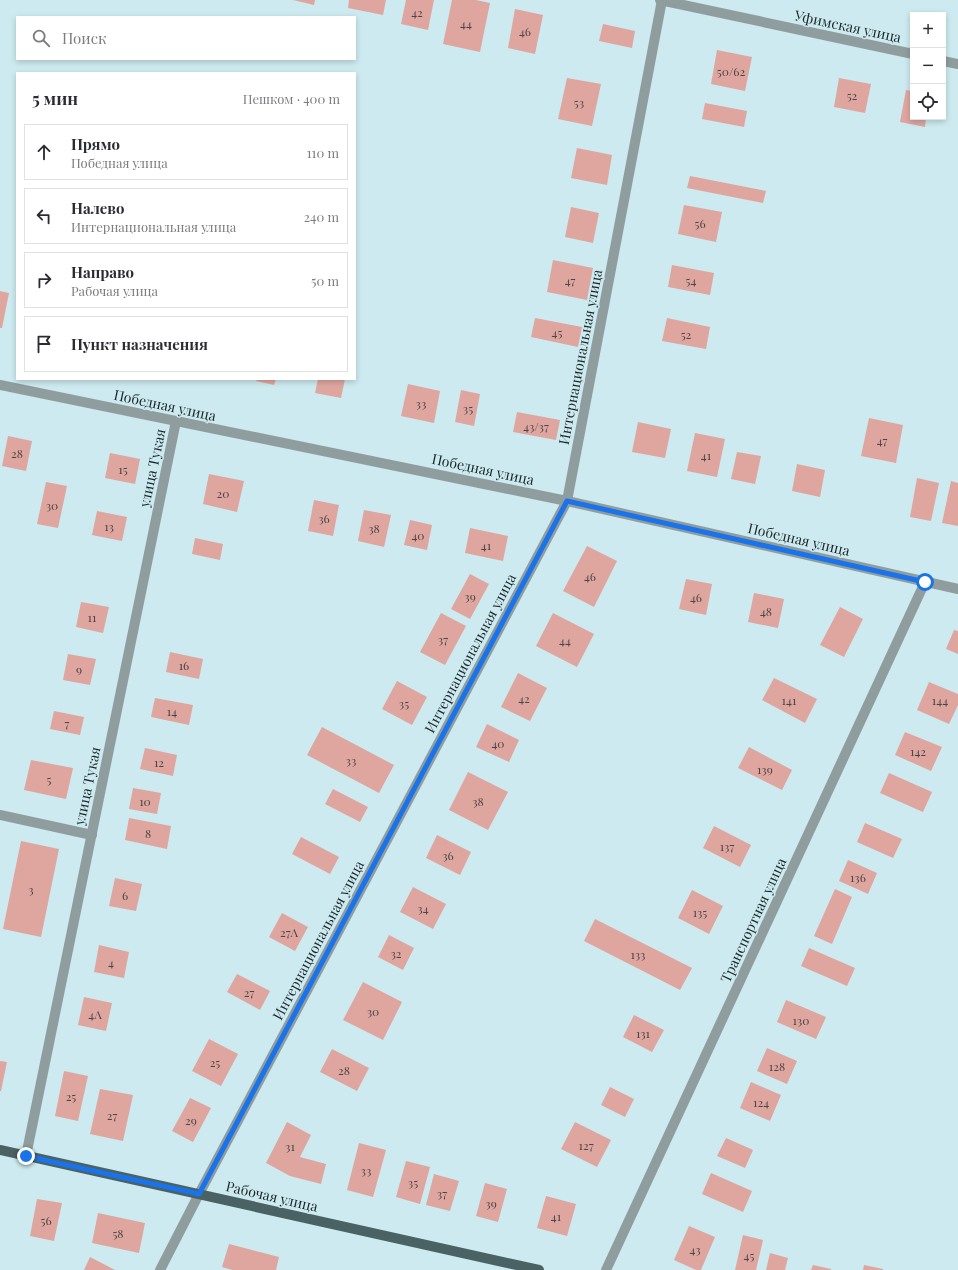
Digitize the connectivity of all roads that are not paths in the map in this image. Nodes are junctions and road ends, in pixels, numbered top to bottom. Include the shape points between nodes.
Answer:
1 (661, 0) edge
2 (910, 53) edge
3 (946, 61) edge
4 (958, 64) edge
5 (0, 385) edge
6 (176, 421) junction
7 (567, 501) junction
8 (925, 582) junction
9 (958, 589) edge
10 (0, 815) edge
11 (92, 835) junction
12 (0, 1150) edge
13 (26, 1156) junction
14 (199, 1194) junction
15 (160, 1270) edge
16 (539, 1270) edge
17 (606, 1270) edge

1 - 2 street, Уфимская улица
1 - 7 street, Интернациональная улица
3 - 4 street
5 - 6 street, Победная улица
6 - 7 street, Победная улица
6 - 11 street, улица Тукая
7 - 8 street, Победная улица
7 - 14 street, Интернациональная улица
8 - 9 street, Победная улица
8 - 17 street, Транспортная улица
10 - 11 street
11 - 13 street, улица Тукая
12 - 13 main road, Рабочая улица
13 - 14 main road, Рабочая улица
14 - 15 street, Интернациональная улица
14 - 16 main road, Рабочая улица

